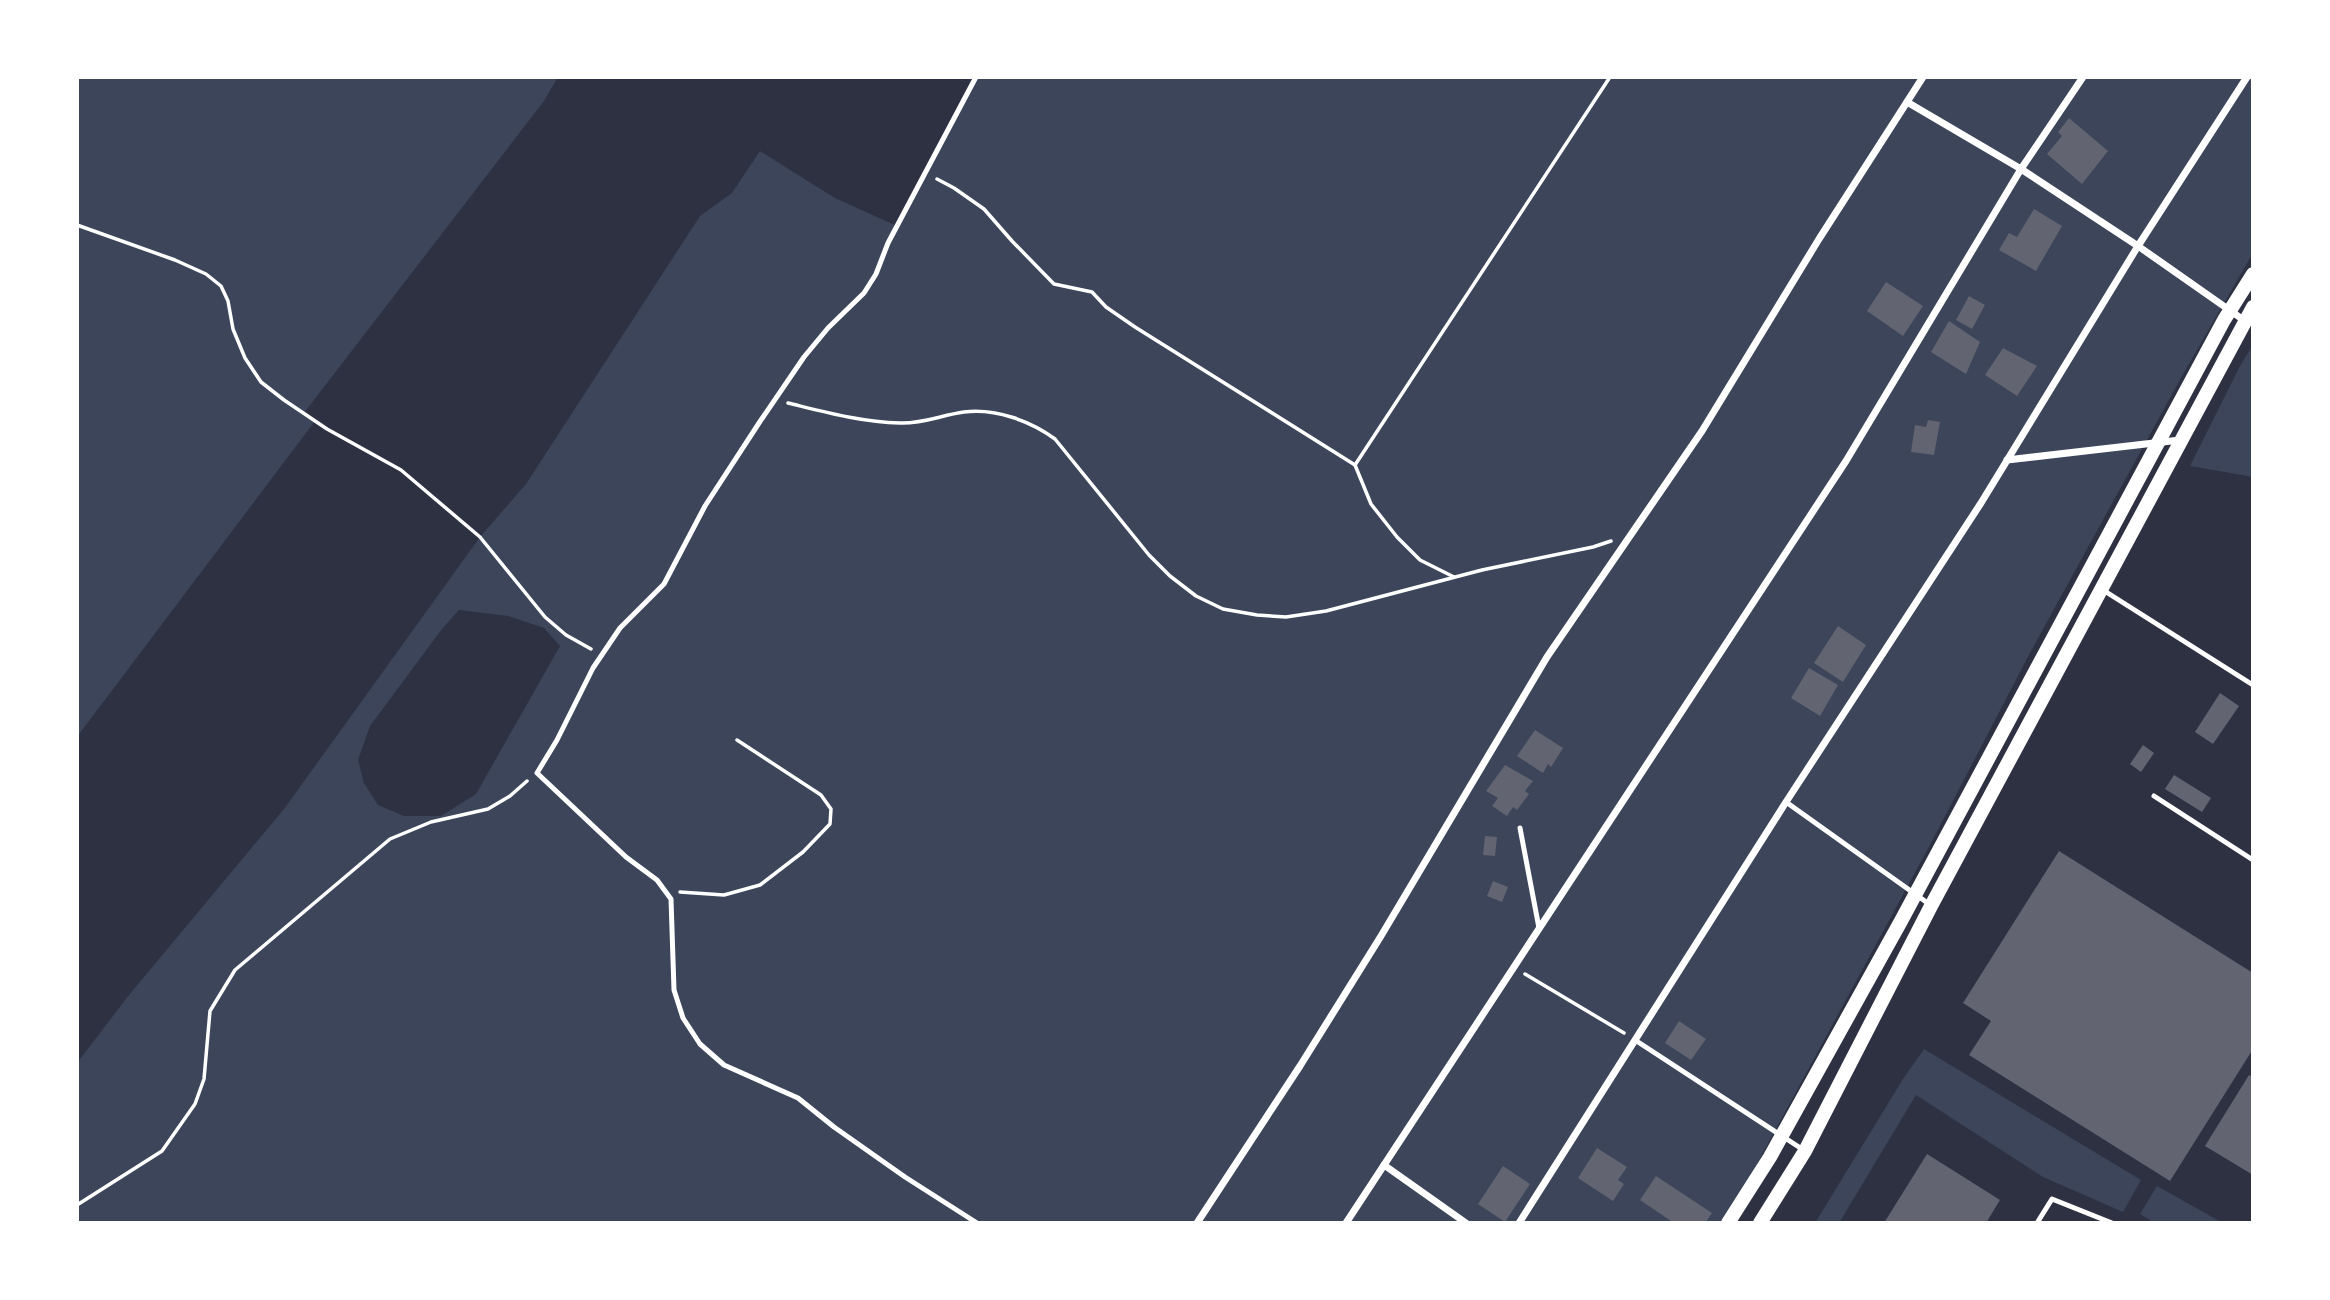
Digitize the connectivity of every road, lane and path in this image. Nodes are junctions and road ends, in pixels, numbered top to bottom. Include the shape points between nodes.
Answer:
1 (976, 77) edge
2 (1610, 77) edge
3 (1923, 77) edge
4 (2082, 77) edge
5 (2248, 77) edge
6 (1907, 102) junction
7 (2021, 169) junction
8 (926, 173) junction
9 (77, 225) edge
10 (2138, 246) junction
11 (2253, 274) edge
12 (2253, 307) edge
13 (2230, 310) junction
14 (2245, 321) junction
15 (775, 400) junction
16 (2180, 440) junction
17 (2158, 442) junction
18 (2007, 460) junction
19 (1355, 465) junction
20 (1632, 533) junction
21 (1454, 577) junction
22 (2100, 589) junction
23 (602, 655) junction
24 (2253, 685) edge
25 (737, 740) dead end
26 (537, 773) junction
27 (2154, 796) dead end
28 (1786, 802) junction
29 (1520, 828) dead end
30 (2253, 860) edge
31 (664, 890) junction
32 (1915, 894) junction
33 (1931, 905) junction
34 (1539, 930) junction
35 (1514, 968) junction
36 (1634, 1039) junction
37 (1782, 1136) junction
38 (1805, 1151) junction
39 (1384, 1165) junction
40 (77, 1205) edge
41 (977, 1223) edge
42 (1197, 1223) edge
43 (1346, 1223) edge
44 (1466, 1223) edge
45 (1519, 1223) edge
46 (1728, 1223) edge
47 (1760, 1223) edge
48 (2037, 1223) edge
49 (2112, 1223) edge

1 - 8 lane
2 - 19 path
3 - 6 street
4 - 7 street
5 - 10 street
6 - 7 street
6 - 20 street via 1702,431
7 - 10 street
7 - 34 street via 1846,461
8 - 15 lane via 864,293 828,328
8 - 19 path via 984,209 1054,284 1092,292 1135,327
9 - 23 path via 175,260 221,286 233,330 261,382 327,429 401,470 480,537 545,617
10 - 13 street
10 - 18 street
11 - 13 main road
12 - 14 main road
13 - 14 street
13 - 17 main road
14 - 16 main road
15 - 21 path via 865,421 904,424 985,412 1040,428 1055,439 1170,576 1223,609 1286,617
15 - 23 lane via 705,506 664,584 620,628
16 - 17 street
16 - 22 main road
17 - 18 street
17 - 32 main road
18 - 28 street
19 - 21 path via 1371,504 1398,537 1420,560
20 - 21 path via 1594,547
20 - 42 street via 1547,657 1300,1066
22 - 24 lane
22 - 33 main road
23 - 26 lane
25 - 31 path via 821,795 831,809 830,824 760,885 724,895
26 - 31 lane
26 - 40 path via 488,809 431,822 390,839 235,970 210,1011 204,1079 195,1104 162,1151
27 - 30 lane
28 - 32 lane
28 - 36 street
29 - 34 lane
31 - 41 lane via 671,899 674,990 683,1018 701,1044 724,1065 798,1098 905,1177
32 - 33 lane
32 - 37 main road
33 - 38 main road
34 - 35 street
35 - 36 path
35 - 39 street
36 - 37 lane
36 - 45 street
37 - 38 lane
37 - 46 main road
38 - 47 main road
39 - 43 street
39 - 44 street
48 - 49 lane via 2052,1199

